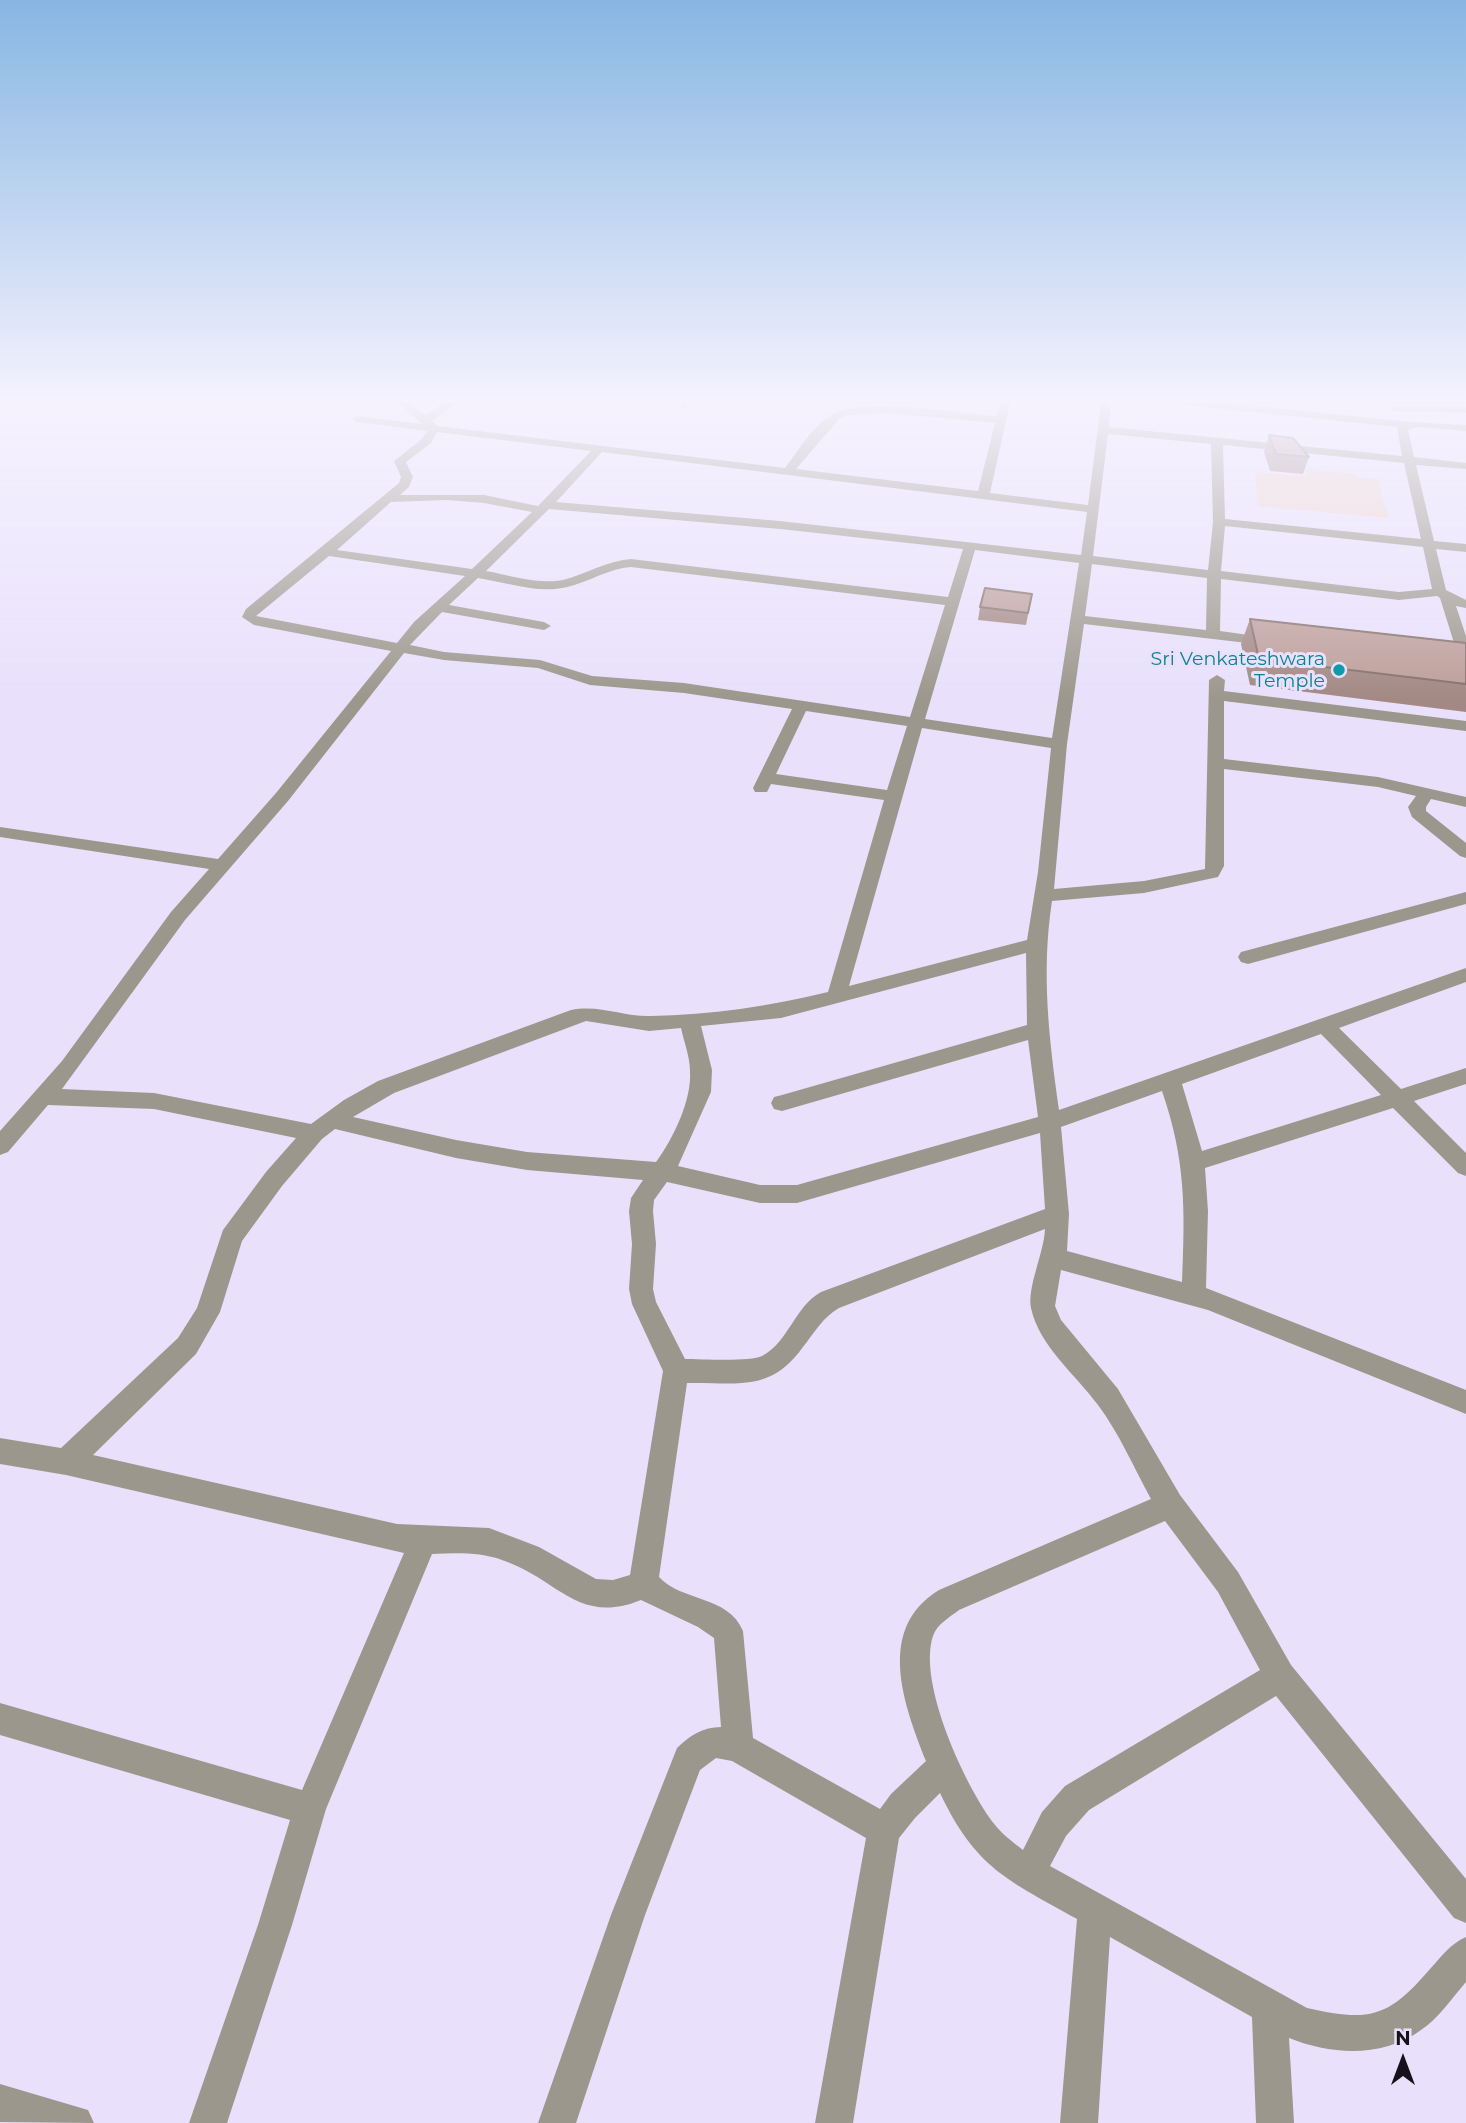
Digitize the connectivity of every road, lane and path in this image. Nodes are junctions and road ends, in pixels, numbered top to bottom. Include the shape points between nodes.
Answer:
1 (384, 502) edge
2 (514, 502) edge
3 (550, 502) edge
4 (1030, 502) edge
5 (1095, 502) edge
6 (1219, 502) edge
7 (1418, 502) edge
8 (544, 508) junction
9 (1094, 509) junction
10 (1219, 522) junction
11 (1428, 545) junction
12 (970, 546) junction
13 (1466, 548) edge
14 (327, 552) junction
15 (1086, 560) junction
16 (474, 574) junction
17 (1214, 574) junction
18 (1443, 595) junction
19 (954, 602) junction
20 (1466, 604) edge
21 (438, 607) junction
22 (1078, 619) junction
23 (544, 626) dead end
24 (1213, 635) junction
25 (1293, 644) edge
26 (399, 648) junction
27 (1462, 661) edge
28 (800, 706) junction
29 (915, 724) junction
30 (1466, 726) edge
31 (1059, 744) junction
32 (1217, 763) junction
33 (1427, 793) junction
34 (894, 796) junction
35 (1466, 802) edge
36 (0, 832) edge
37 (1466, 852) edge
38 (222, 865) junction
39 (1044, 896) junction
40 (1466, 898) edge
41 (1036, 944) junction
42 (1248, 957) dead end
43 (1466, 975) edge
44 (836, 998) junction
45 (690, 1021) junction
46 (1324, 1025) junction
47 (1037, 1030) junction
48 (1466, 1076) edge
49 (1169, 1078) junction
50 (43, 1097) junction
51 (1398, 1098) junction
52 (782, 1102) dead end
53 (1050, 1122) junction
54 (323, 1127) junction
55 (0, 1146) edge
56 (1194, 1163) junction
57 (1466, 1167) edge
58 (662, 1172) junction
59 (1057, 1214) junction
60 (1053, 1258) junction
61 (1194, 1294) junction
62 (676, 1371) junction
63 (1466, 1402) edge
64 (0, 1451) edge
65 (66, 1462) junction
66 (1170, 1505) junction
67 (423, 1542) junction
68 (646, 1583) junction
69 (1280, 1676) junction
70 (0, 1719) edge
71 (738, 1747) junction
72 (944, 1767) junction
73 (310, 1809) junction
74 (885, 1830) junction
75 (1031, 1874) junction
76 (1466, 1906) edge
77 (1095, 1911) junction
78 (1466, 1955) edge
79 (1269, 2008) junction
80 (0, 2103) edge
81 (75, 2123) edge
82 (208, 2123) edge
83 (557, 2123) edge
84 (834, 2123) edge
85 (1079, 2123) edge
86 (1275, 2123) edge

1 - 14 street
2 - 8 street
3 - 8 street
4 - 9 street
5 - 9 street
6 - 10 street
7 - 11 street
8 - 12 street via 789,526
8 - 16 street
9 - 15 street
10 - 11 street
10 - 17 street
11 - 13 street
11 - 18 street
12 - 15 street
12 - 19 street
14 - 16 street
14 - 26 street via 249,617
15 - 17 street
15 - 22 street
16 - 19 street via 558,585 611,565 631,563
16 - 21 street
17 - 18 street via 1399,596
17 - 24 street
18 - 20 street
18 - 27 street
19 - 29 street
21 - 23 street
21 - 26 street
22 - 24 street
22 - 31 street
24 - 25 street
26 - 28 street via 540,664 590,680 684,688
26 - 38 street via 282,797
28 - 29 street
28 - 34 street via 763,784
29 - 31 street
29 - 34 street
30 - 32 street via 1217,687
31 - 39 street
32 - 33 street via 1378,782
32 - 39 street via 1212,873 1156,885
33 - 35 street
33 - 37 street via 1418,813
34 - 44 street
36 - 38 street
38 - 50 street via 167,930
39 - 41 street
40 - 42 street
41 - 44 street
41 - 47 street
43 - 46 street
44 - 45 street via 781,1011
45 - 54 street via 649,1024 586,1014 571,1017 386,1087
45 - 58 street via 702,1081 674,1155
46 - 49 street
46 - 51 street
47 - 52 street
47 - 53 street
48 - 51 street
49 - 53 street
49 - 56 street
50 - 54 street via 154,1101
50 - 55 street
51 - 56 street
51 - 57 street
53 - 58 street via 797,1194 760,1194
53 - 59 street
54 - 58 street via 527,1161
54 - 65 street via 274,1179 231,1237 208,1312 187,1346
56 - 61 street
58 - 62 street via 643,1198 641,1289
59 - 60 street
59 - 62 street via 830,1300 819,1306 770,1366
60 - 61 street
60 - 66 street via 1043,1294 1051,1327 1109,1398
61 - 63 street
62 - 68 street via 643,1567
64 - 65 street
65 - 67 street
66 - 69 street via 1228,1582
66 - 72 street via 949,1600 928,1615 918,1631 916,1675
67 - 68 street via 505,1546 606,1597
67 - 73 street
68 - 71 street via 656,1594 719,1620 728,1631
69 - 75 street via 1077,1798 1057,1817
69 - 76 street
70 - 73 street
71 - 74 street
71 - 83 street via 721,1741 701,1745 688,1759 628,1915
72 - 74 street
72 - 75 street via 986,1841
73 - 82 street
74 - 84 street
75 - 77 street
77 - 79 street
77 - 85 street
78 - 79 street via 1407,2019 1376,2033 1337,2034 1302,2025
79 - 86 street
80 - 81 street

